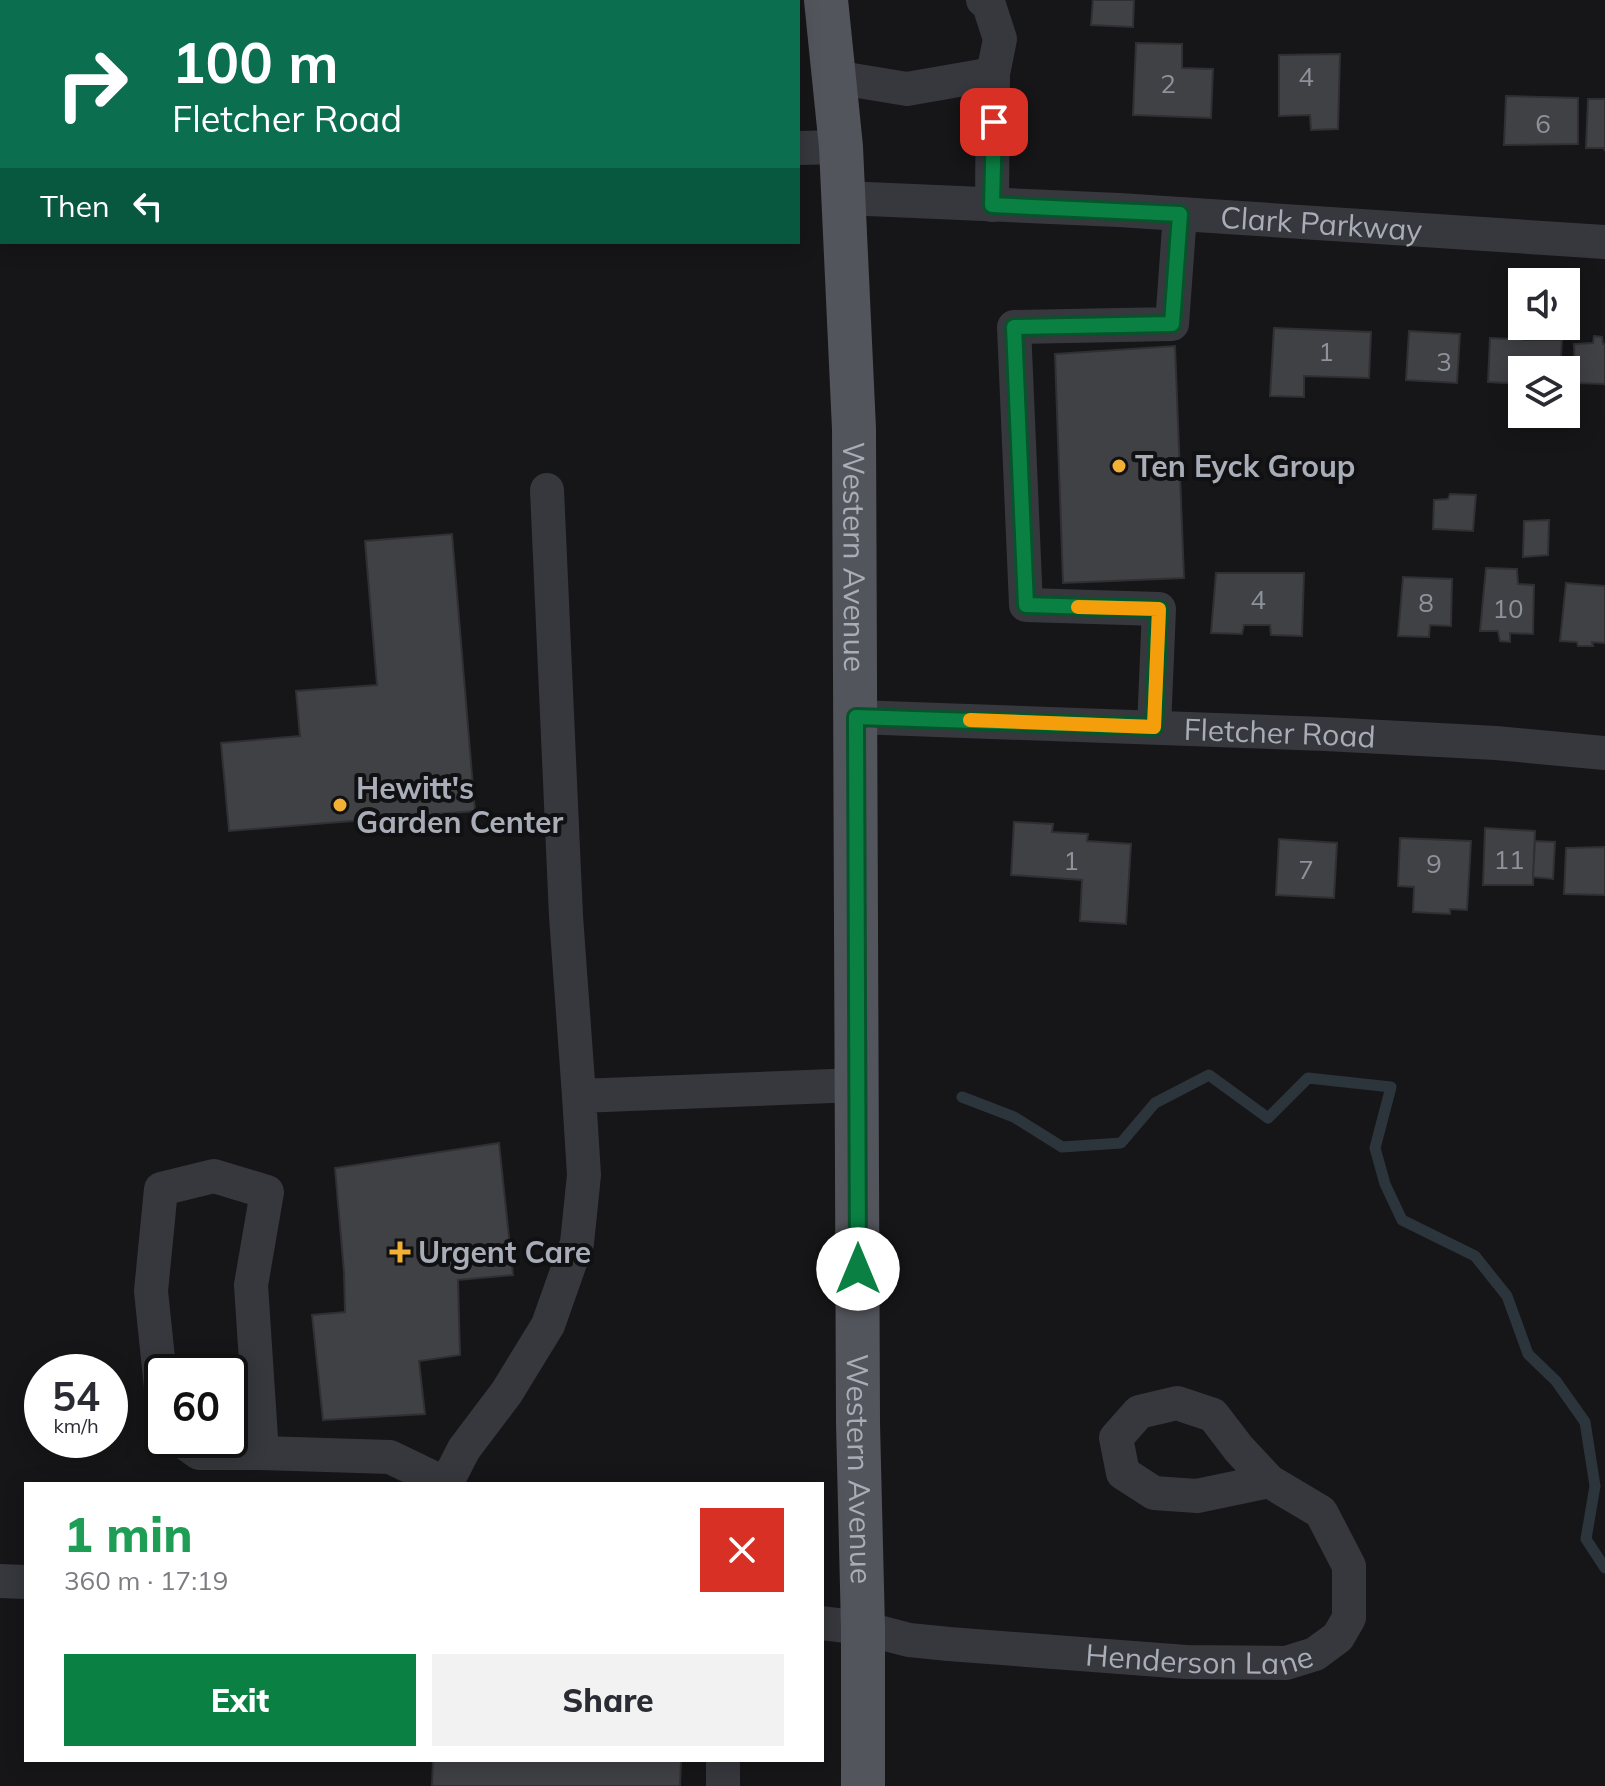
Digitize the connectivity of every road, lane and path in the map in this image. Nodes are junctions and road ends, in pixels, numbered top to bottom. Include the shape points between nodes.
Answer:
1 (826, 0) edge
2 (983, 0) edge
3 (993, 74) junction
4 (834, 77) junction
5 (841, 147) junction
6 (800, 148) edge
7 (844, 198) junction
8 (992, 205) junction
9 (1180, 214) junction
10 (1605, 242) edge
11 (547, 490) dead end
12 (856, 717) junction
13 (1154, 727) junction
14 (1605, 753) edge
15 (857, 1085) junction
16 (579, 1096) junction
17 (158, 1354) edge
18 (248, 1453) edge
19 (262, 1453) junction
20 (1269, 1481) dead end
21 (442, 1482) edge
22 (447, 1482) edge
23 (0, 1581) edge
24 (24, 1582) edge
25 (842, 1625) edge
26 (723, 1762) edge
27 (723, 1786) edge
28 (863, 1786) edge

1 - 4 main road, Western Avenue
2 - 3 street via 1000,39
3 - 4 street via 907,89
3 - 8 street
4 - 5 main road, Western Avenue
5 - 6 street
5 - 7 main road, Western Avenue
7 - 8 street, Clark Parkway
7 - 12 main road, Western Avenue via 854,429
8 - 9 street, Clark Parkway
9 - 10 street, Clark Parkway
9 - 13 street via 1172,324 1014,327 1026,605 1159,609
11 - 16 street
12 - 13 street, Fletcher Road
12 - 15 main road, Western Avenue
13 - 14 street, Fletcher Road
15 - 16 street
15 - 25 main road, Western Avenue via 858,1423
16 - 22 street via 584,1175 577,1243 548,1325
17 - 19 street via 151,1291 161,1189 214,1176 267,1192 251,1285
18 - 19 street
19 - 21 street via 390,1457
20 - 25 street, Henderson Lane via 1321,1512 1349,1566 1349,1618 1338,1637 1315,1654 1286,1663 1186,1662 936,1643
23 - 24 street
25 - 28 main road, Western Avenue
26 - 27 street

